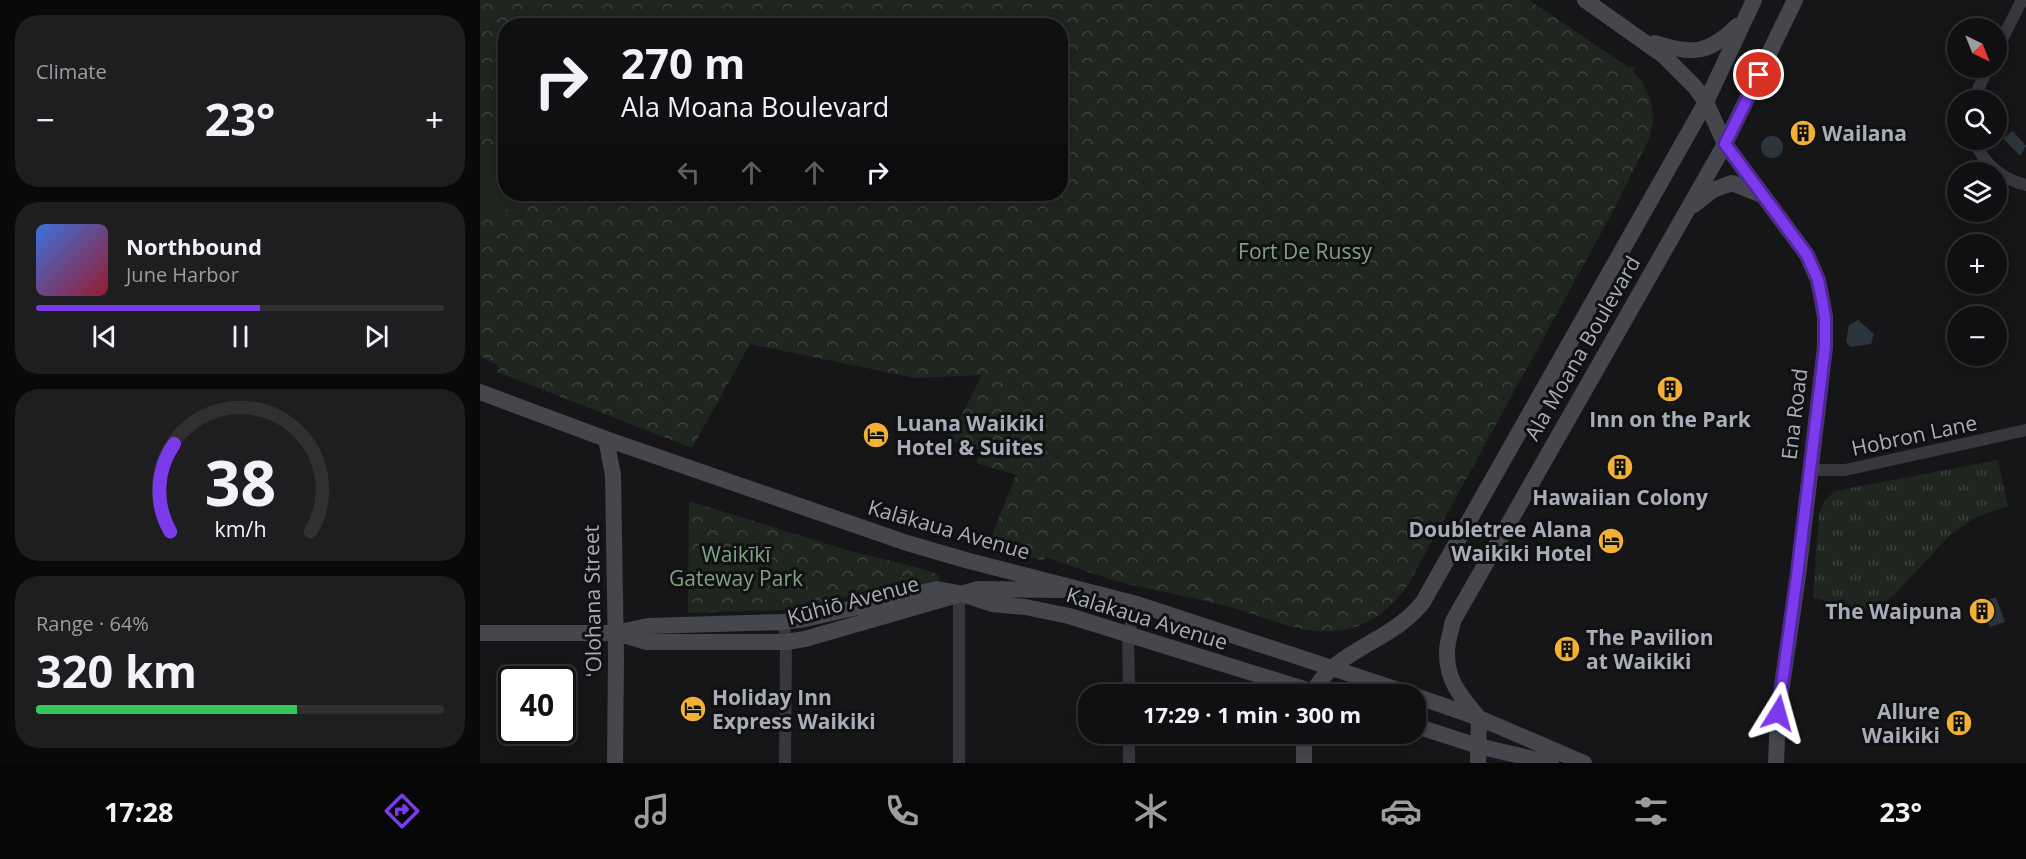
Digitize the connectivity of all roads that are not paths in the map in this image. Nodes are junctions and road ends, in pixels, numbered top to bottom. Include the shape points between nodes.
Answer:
1 (1585, 0) edge
2 (1754, 0) edge
3 (1795, 0) edge
4 (2022, 0) edge
5 (1746, 16) junction
6 (2007, 29) edge
7 (1642, 40) junction
8 (1706, 102) junction
9 (1725, 144) junction
10 (1979, 150) edge
11 (2026, 185) edge
12 (1765, 197) junction
13 (1687, 210) junction
14 (480, 392) edge
15 (2026, 430) edge
16 (606, 439) junction
17 (1810, 470) junction
18 (1075, 588) junction
19 (959, 593) junction
20 (1137, 604) junction
21 (783, 622) junction
22 (480, 633) edge
23 (615, 633) junction
24 (1128, 634) junction
25 (786, 642) junction
26 (1333, 668) junction
27 (1129, 684) edge
28 (1284, 684) edge
29 (1320, 684) edge
30 (1381, 684) edge
31 (1426, 699) edge
32 (1479, 718) junction
33 (1426, 731) edge
34 (1129, 744) edge
35 (1304, 744) edge
36 (1478, 755) edge
37 (615, 763) edge
38 (785, 763) edge
39 (959, 763) edge
40 (1129, 763) edge
41 (1304, 763) edge
42 (1551, 763) edge
43 (1584, 763) edge
44 (1776, 763) edge

1 - 7 main road, Ena Road
2 - 5 main road, Ala Moana Boulevard
3 - 9 main road, Ala Moana Boulevard
4 - 6 street
5 - 7 main road via 1721,42 1704,50 1674,49
5 - 8 main road, Ala Moana Boulevard
7 - 8 main road, Ena Road via 1664,56
8 - 9 main road, Ena Road
8 - 26 main road, Ala Moana Boulevard via 1422,602 1402,624
9 - 12 main road, Ena Road
9 - 13 main road, Ala Moana Boulevard
10 - 11 street via 1997,172
12 - 13 main road via 1732,183 1713,190
12 - 17 main road, Ena Road via 1807,255 1818,280 1825,317
13 - 32 main road, Ala Moana Boulevard via 1453,621 1447,654 1450,675 1459,695
14 - 16 main road, Kalākaua Avenue
15 - 17 street, Hobron Lane via 1845,470
16 - 18 main road, Kalākaua Avenue via 908,543
16 - 23 main road, ʻOlohana Street via 613,476
17 - 44 main road, Ena Road via 1778,713
18 - 19 main road, Kūhiō Avenue via 978,589
18 - 20 main road, Kalākaua Avenue
19 - 21 main road, Kūhiō Avenue via 937,589
19 - 24 main road, Kalakaua Avenue via 992,604 1069,616
19 - 25 main road, Kūhiō Avenue
19 - 39 street
20 - 24 street
20 - 26 main road, Kalākaua Avenue
21 - 23 main road, Kūhiō Avenue via 648,626
21 - 25 street
22 - 23 main road, Kūhiō Avenue
23 - 25 main road, Kūhiō Avenue via 647,642
23 - 37 main road, ʻOlohana Street
24 - 27 street
24 - 28 main road, Kalakaua Avenue
25 - 38 street
26 - 29 main road, Ala Moana Boulevard
26 - 30 main road, Kalākaua Avenue
31 - 32 main road
32 - 36 main road
32 - 43 main road
33 - 36 main road
34 - 40 street
35 - 41 main road
36 - 42 main road

